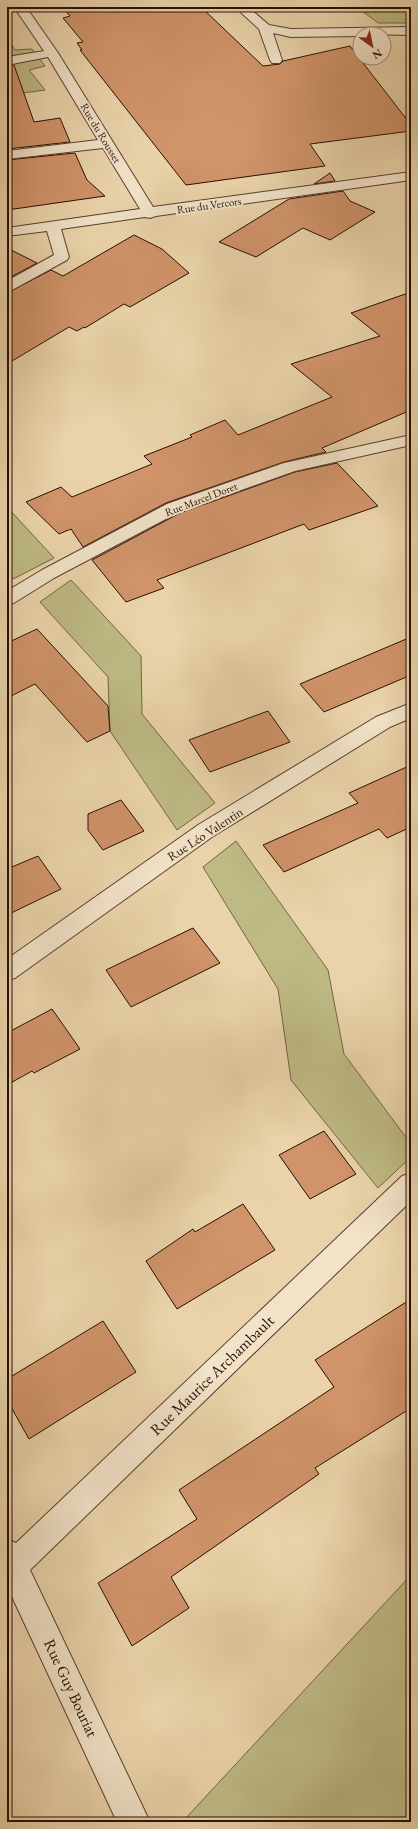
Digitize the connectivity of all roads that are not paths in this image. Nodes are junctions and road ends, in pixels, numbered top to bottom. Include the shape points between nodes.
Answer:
1 (20, 7) edge
2 (241, 7) edge
3 (264, 28) junction
4 (411, 31) edge
5 (52, 52) junction
6 (276, 60) dead end
7 (7, 61) edge
8 (108, 143) junction
9 (7, 155) edge
10 (411, 176) edge
11 (150, 214) junction
12 (53, 226) junction
13 (7, 232) edge
14 (7, 287) edge
15 (411, 440) edge
16 (7, 598) edge
17 (411, 710) edge
18 (7, 971) edge
19 (411, 1184) edge
20 (10, 1560) edge
21 (134, 1822) edge

1 - 5 street, Rue du Rousset
2 - 3 street
3 - 4 street via 290,33
3 - 6 street
5 - 7 street
5 - 8 street, Rue du Rousset
8 - 9 street
8 - 11 street, Rue du Rousset
10 - 11 street, Rue du Vercors
11 - 12 street, Rue du Vercors
12 - 13 street, Rue du Vercors
12 - 14 street via 62,257
15 - 16 street, Rue Marcel Doret via 290,467 173,508
17 - 18 street, Rue Léo Valentin via 383,722 205,831
19 - 20 street, Rue Maurice Archambault
20 - 21 street, Rue Guy Bouriat

